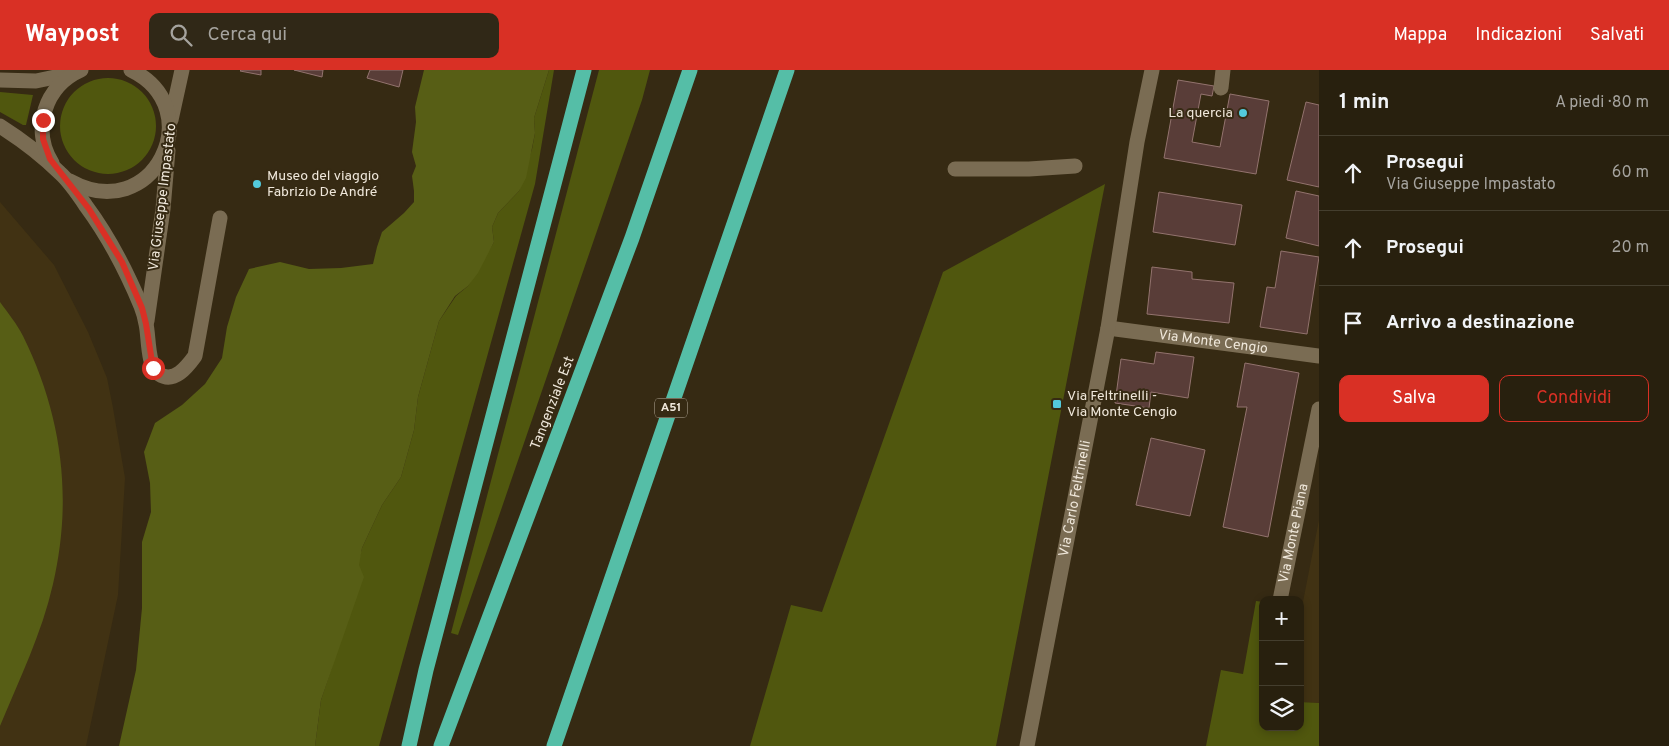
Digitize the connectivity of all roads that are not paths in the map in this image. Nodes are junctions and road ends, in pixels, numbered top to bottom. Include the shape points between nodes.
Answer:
1 (81, 70) edge
2 (131, 70) edge
3 (182, 70) edge
4 (584, 70) edge
5 (690, 70) edge
6 (787, 70) edge
7 (1152, 70) edge
8 (1223, 70) edge
9 (0, 80) edge
10 (1221, 88) dead end
11 (0, 126) edge
12 (168, 138) junction
13 (1075, 166) dead end
14 (955, 169) dead end
15 (61, 173) junction
16 (220, 218) dead end
17 (146, 324) junction
18 (1108, 328) junction
19 (1319, 356) edge
20 (1319, 409) edge
21 (1281, 596) edge
22 (409, 746) edge
23 (441, 746) edge
24 (554, 746) edge
25 (1027, 746) edge

1 - 9 street via 36,81
1 - 15 street via 58,86 44,114 44,145
2 - 12 street via 152,84 163,101 169,119
3 - 12 street, Via Giuseppe Impastato
4 - 22 highway via 426,670
5 - 23 highway, Tangenziale Est via 632,238
6 - 24 highway, A51
7 - 18 street, Via Carlo Feltrinelli
8 - 10 street
11 - 15 street, Via Giuseppe Impastato
12 - 15 street via 157,165 144,179 129,187 90,190
12 - 17 street, Via Giuseppe Impastato via 163,209
13 - 14 street
15 - 17 street, Via Giuseppe Impastato via 112,244 132,284
16 - 17 street, Via Giuseppe Impastato via 195,356 183,371 166,377 153,368
18 - 19 street, Via Monte Cengio
18 - 25 street, Via Carlo Feltrinelli
20 - 21 street, Via Monte Piana

